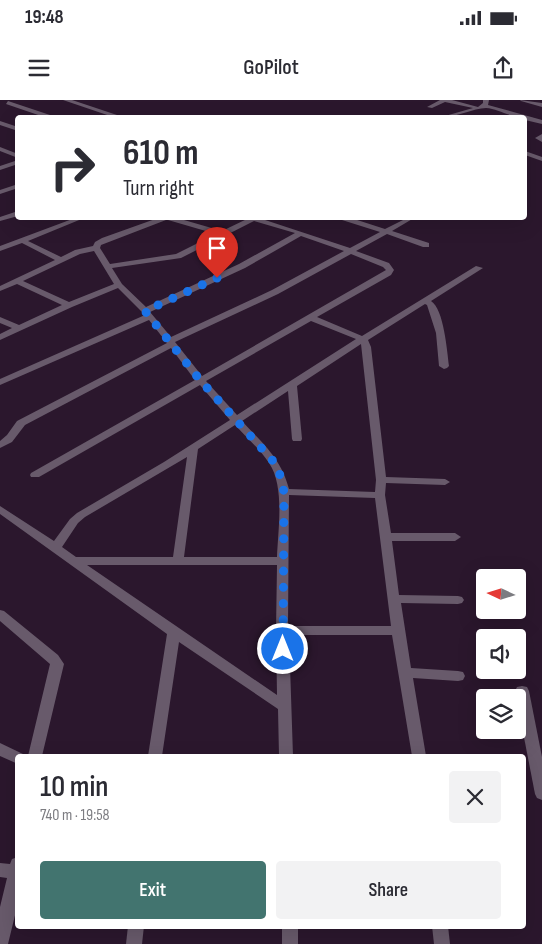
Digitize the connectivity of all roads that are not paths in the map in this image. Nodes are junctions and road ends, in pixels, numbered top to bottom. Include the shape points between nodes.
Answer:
1 (66, 100) edge
2 (444, 100) edge
3 (523, 100) edge
4 (8, 103) dead end
5 (483, 105) edge
6 (542, 105) edge
7 (430, 107) dead end
8 (45, 115) edge
9 (114, 115) edge
10 (449, 115) edge
11 (516, 115) edge
12 (527, 118) edge
13 (542, 122) edge
14 (0, 123) edge
15 (15, 128) edge
16 (542, 136) edge
17 (542, 140) edge
18 (0, 149) edge
19 (527, 154) edge
20 (15, 155) edge
21 (542, 159) edge
22 (15, 163) edge
23 (0, 168) edge
24 (15, 187) edge
25 (0, 192) edge
26 (15, 214) edge
27 (0, 220) edge
28 (68, 220) edge
29 (158, 220) edge
30 (178, 220) edge
31 (249, 220) edge
32 (259, 220) edge
33 (351, 220) edge
34 (407, 220) edge
35 (384, 231) junction
36 (301, 233) junction
37 (224, 234) junction
38 (21, 240) junction
39 (426, 245) dead end
40 (96, 248) junction
41 (0, 249) edge
42 (348, 251) junction
43 (60, 260) junction
44 (109, 266) junction
45 (479, 268) dead end
46 (16, 281) junction
47 (119, 285) junction
48 (0, 289) edge
49 (425, 301) junction
50 (69, 305) junction
51 (148, 313) junction
52 (310, 317) junction
53 (0, 320) edge
54 (18, 328) junction
55 (0, 337) edge
56 (363, 339) junction
57 (170, 342) junction
58 (444, 366) dead end
59 (200, 380) junction
60 (0, 382) edge
61 (292, 384) junction
62 (233, 418) junction
63 (296, 439) dead end
64 (0, 445) edge
65 (193, 448) junction
66 (35, 476) dead end
67 (381, 480) junction
68 (445, 482) dead end
69 (284, 492) junction
70 (380, 495) junction
71 (0, 509) edge
72 (387, 537) junction
73 (455, 537) dead end
74 (55, 548) junction
75 (74, 561) junction
76 (178, 561) junction
77 (283, 561) junction
78 (395, 599) junction
79 (458, 600) dead end
80 (0, 614) edge
81 (282, 630) junction
82 (398, 631) junction
83 (174, 632) junction
84 (404, 673) junction
85 (458, 676) dead end
86 (283, 706) junction
87 (526, 716) edge
88 (0, 749) edge
89 (35, 754) edge
90 (155, 754) edge
91 (286, 754) edge
92 (419, 754) edge
93 (15, 756) edge
94 (533, 761) edge
95 (542, 794) edge
96 (13, 869) edge
97 (136, 929) edge
98 (290, 929) edge
99 (440, 929) edge
100 (0, 944) edge
101 (134, 944) edge
102 (290, 944) edge
103 (442, 944) edge

1 - 9 street
2 - 5 street
2 - 7 street
3 - 6 street
4 - 8 street
5 - 10 street
5 - 11 street
12 - 13 street
14 - 15 street
16 - 17 street via 538,138
18 - 20 street
19 - 21 street
22 - 23 street
24 - 25 street
26 - 27 street
28 - 38 street
29 - 40 street via 105,240
30 - 37 street
31 - 37 street
32 - 36 street
33 - 35 street
34 - 35 street
35 - 39 street
35 - 42 street
36 - 42 street
36 - 51 street
37 - 44 street via 178,256
38 - 41 street
38 - 43 street
40 - 43 street
40 - 44 street
42 - 52 street via 386,265 390,270
42 - 57 street via 231,314
43 - 46 street
44 - 47 street
45 - 49 street
46 - 48 street
46 - 50 street
47 - 50 street
47 - 51 street
49 - 56 street
49 - 58 street via 431,304 440,333
50 - 54 street
51 - 57 street
51 - 60 street
52 - 56 street
52 - 59 street
53 - 54 street
54 - 55 street
56 - 61 street
56 - 67 street via 367,347
57 - 59 street
57 - 64 street via 21,423 12,438
59 - 62 street
59 - 66 street
61 - 62 street
61 - 63 street
62 - 65 street
62 - 69 street via 274,462
65 - 74 street via 80,515
65 - 76 street
67 - 68 street
67 - 70 street
69 - 70 street
69 - 77 street
70 - 72 street
71 - 74 street
72 - 73 street
72 - 78 street
74 - 75 street
75 - 76 street
75 - 83 street
76 - 77 street
77 - 81 street
78 - 79 street
78 - 82 street
80 - 89 street via 57,664
81 - 82 street
81 - 86 street
82 - 84 street
83 - 86 street
83 - 90 street
84 - 85 street
84 - 92 street
86 - 91 street
87 - 94 street
88 - 93 street
94 - 95 street
96 - 100 street
97 - 101 street
98 - 102 street
99 - 103 street

